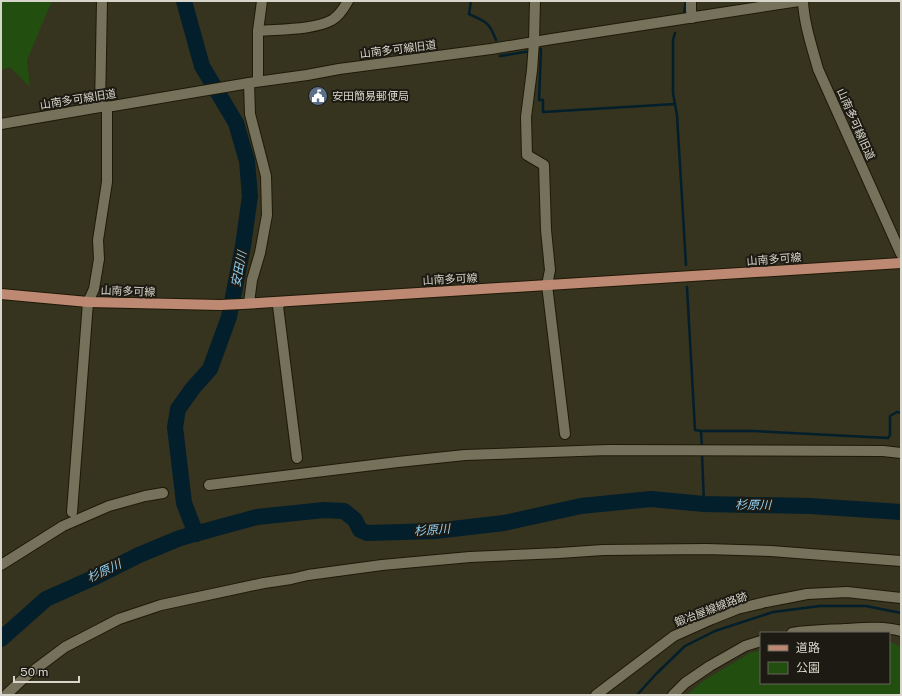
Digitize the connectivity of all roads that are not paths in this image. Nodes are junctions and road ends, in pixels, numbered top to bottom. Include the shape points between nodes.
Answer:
1 (102, 1) edge
2 (262, 1) edge
3 (348, 1) edge
4 (535, 1) edge
5 (691, 1) edge
6 (799, 1) edge
7 (803, 1) edge
8 (692, 18) junction
9 (258, 31) junction
10 (534, 42) junction
11 (254, 82) junction
12 (103, 107) junction
13 (1, 124) edge
14 (901, 254) edge
15 (901, 263) edge
16 (548, 285) junction
17 (1, 294) edge
18 (88, 302) junction
19 (281, 302) junction
20 (246, 304) junction
21 (564, 434) dead end
22 (901, 453) edge
23 (297, 458) dead end
24 (209, 485) dead end
25 (163, 493) dead end
26 (72, 512) dead end
27 (901, 561) edge
28 (1, 565) edge
29 (901, 598) edge
30 (901, 631) edge
31 (799, 632) edge
32 (760, 641) edge
33 (6, 695) edge
34 (596, 695) edge
35 (673, 695) edge

1 - 12 street
2 - 9 street
3 - 9 street via 333,20 313,27
4 - 10 street
5 - 8 street
6 - 8 street, 山南多可線旧道
7 - 14 street, 山南多可線旧道 via 818,69
8 - 10 street, 山南多可線旧道
9 - 11 street
10 - 11 street, 山南多可線旧道
10 - 16 street via 526,117 527,155 544,165 550,270
11 - 12 street, 山南多可線旧道
11 - 20 street via 250,114 266,176 267,215
12 - 13 street, 山南多可線旧道
12 - 18 street via 107,182 98,240 99,259 94,289
15 - 16 main road, 山南多可線
16 - 19 main road, 山南多可線
16 - 21 street
17 - 18 main road, 山南多可線
18 - 20 main road, 山南多可線
18 - 26 street
19 - 20 main road, 山南多可線
19 - 23 street via 278,306
22 - 24 street via 608,450 465,455
25 - 28 street via 109,506 63,526
27 - 33 street via 771,551 603,550 396,563 308,575 161,605 119,619 65,647
29 - 34 street, 鍛冶屋線線路跡 via 847,592 814,594 737,609 674,636
30 - 31 street via 868,628
32 - 35 street via 745,646 710,666 685,683

